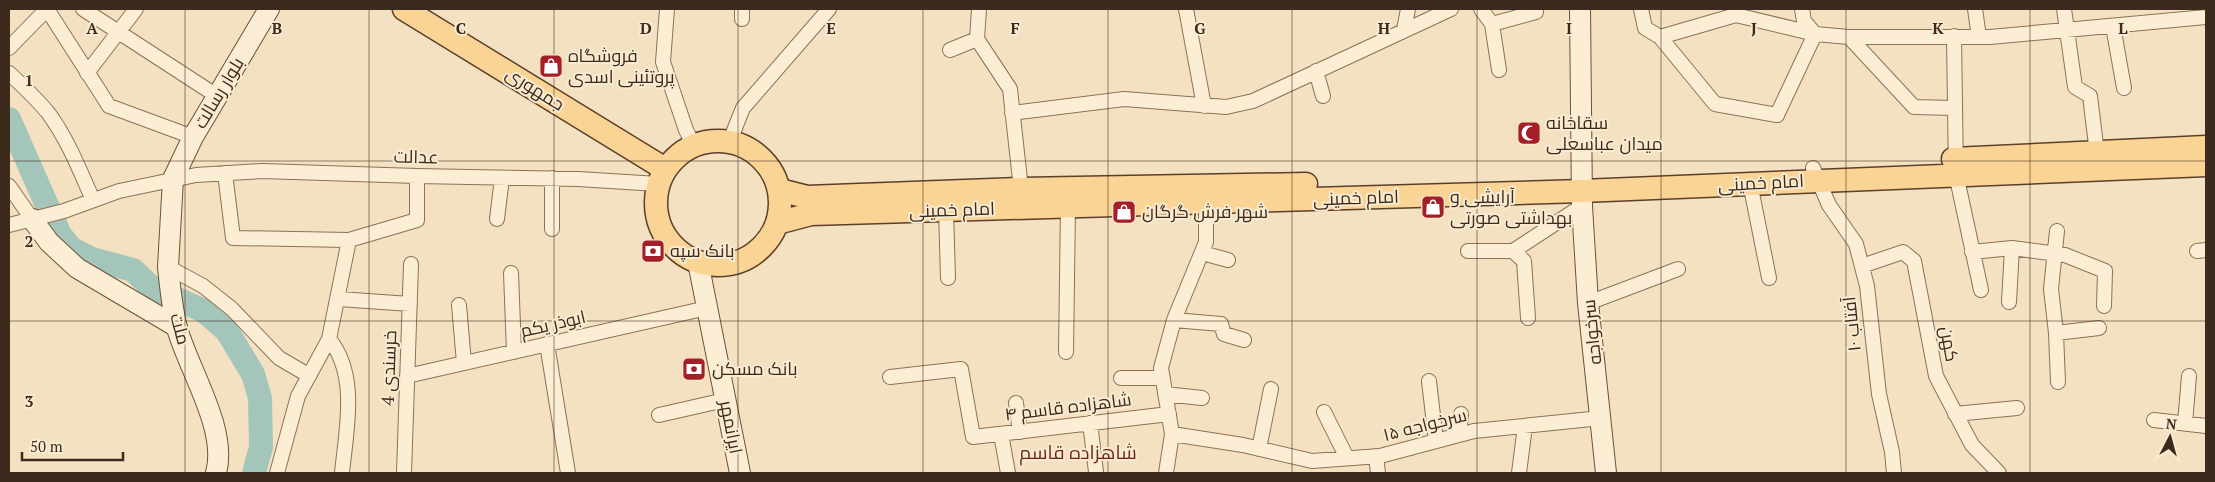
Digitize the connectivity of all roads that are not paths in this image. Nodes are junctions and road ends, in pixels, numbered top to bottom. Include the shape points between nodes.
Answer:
1 (47, 9) edge
2 (83, 9) edge
3 (136, 9) edge
4 (269, 9) edge
5 (404, 9) edge
6 (667, 9) edge
7 (829, 9) edge
8 (979, 9) edge
9 (1186, 9) edge
10 (1408, 9) edge
11 (1452, 9) edge
12 (1481, 9) edge
13 (1580, 9) edge
14 (1641, 9) edge
15 (1802, 9) edge
16 (1975, 9) edge
17 (2064, 9) edge
18 (1536, 12) dead end
19 (2206, 17) edge
20 (1492, 24) junction
21 (2113, 26) junction
22 (1404, 30) junction
23 (2067, 31) junction
24 (118, 32) junction
25 (1815, 34) junction
26 (1954, 36) junction
27 (1979, 36) junction
28 (1660, 37) junction
29 (1850, 37) junction
30 (977, 39) junction
31 (9, 48) edge
32 (950, 50) dead end
33 (1500, 70) dead end
34 (1316, 71) junction
35 (9, 72) edge
36 (88, 73) junction
37 (2124, 88) dead end
38 (217, 96) junction
39 (1323, 96) dead end
40 (1204, 106) junction
41 (1954, 108) junction
42 (1012, 113) junction
43 (193, 137) junction
44 (729, 143) junction
45 (694, 146) junction
46 (2206, 147) edge
47 (2097, 153) junction
48 (2206, 165) edge
49 (1956, 167) junction
50 (225, 173) junction
51 (1815, 174) junction
52 (417, 176) junction
53 (662, 177) junction
54 (502, 178) junction
55 (552, 178) junction
56 (173, 179) junction
57 (1750, 183) junction
58 (9, 186) edge
59 (1021, 189) junction
60 (779, 190) junction
61 (1582, 192) junction
62 (93, 200) junction
63 (1206, 202) junction
64 (1068, 206) junction
65 (946, 210) junction
66 (37, 218) junction
67 (497, 219) dead end
68 (777, 222) junction
69 (9, 225) edge
70 (552, 229) dead end
71 (2057, 230) dead end
72 (349, 240) junction
73 (2012, 248) junction
74 (1468, 251) dead end
75 (1513, 251) junction
76 (1972, 252) junction
77 (1202, 253) junction
78 (2053, 253) junction
79 (1228, 260) dead end
80 (698, 262) junction
81 (411, 264) dead end
82 (1862, 266) junction
83 (1678, 269) dead end
84 (168, 272) junction
85 (511, 273) dead end
86 (948, 278) dead end
87 (1769, 278) dead end
88 (1981, 290) dead end
89 (339, 299) junction
90 (2009, 302) dead end
91 (1588, 303) junction
92 (410, 304) junction
93 (459, 304) dead end
94 (2104, 306) dead end
95 (707, 308) junction
96 (1528, 318) dead end
97 (1174, 320) junction
98 (177, 328) junction
99 (2099, 328) dead end
100 (2056, 333) junction
101 (329, 339) junction
102 (1244, 340) dead end
103 (547, 344) junction
104 (514, 352) junction
105 (1066, 352) dead end
106 (464, 363) junction
107 (308, 375) junction
108 (407, 376) junction
109 (2189, 376) dead end
110 (890, 377) dead end
111 (1122, 378) dead end
112 (1163, 378) junction
113 (1429, 381) dead end
114 (2058, 382) dead end
115 (1271, 389) dead end
116 (1165, 394) junction
117 (1202, 398) dead end
118 (726, 400) junction
119 (1016, 403) dead end
120 (2017, 408) dead end
121 (1324, 412) dead end
122 (659, 414) dead end
123 (1169, 414) junction
124 (1461, 414) dead end
125 (1955, 414) junction
126 (1601, 418) junction
127 (2154, 420) dead end
128 (1090, 423) junction
129 (2185, 423) junction
130 (1525, 426) junction
131 (2206, 426) edge
132 (1020, 432) junction
133 (1001, 434) junction
134 (1172, 434) junction
135 (1458, 435) junction
136 (1436, 441) junction
137 (1259, 449) junction
138 (1376, 456) junction
139 (1348, 458) junction
140 (1310, 467) edge
141 (1096, 472) dead end
142 (216, 473) edge
143 (277, 473) edge
144 (342, 473) edge
145 (404, 473) edge
146 (568, 473) edge
147 (740, 473) edge
148 (1008, 473) edge
149 (1166, 473) edge
150 (1378, 473) edge
151 (1519, 473) edge
152 (1606, 473) edge
153 (1894, 473) edge
154 (1999, 473) edge

1 - 31 street
1 - 36 street
2 - 24 street
3 - 24 street
4 - 38 main road, بلوار رسالت
5 - 53 main road, جمهوری
6 - 45 street via 664,62
7 - 44 street via 743,108
8 - 30 street
9 - 40 street
10 - 22 street
11 - 22 street
12 - 20 street
13 - 61 main road, سرخواجه
14 - 28 street via 1645,28
15 - 25 street via 1804,21
16 - 27 street
17 - 23 street
18 - 20 street
19 - 21 street
20 - 33 street
21 - 23 street
21 - 37 street
22 - 34 street
23 - 27 street
23 - 47 street via 2075,87 2090,96
24 - 36 street
24 - 38 street
25 - 28 street via 1736,15
25 - 28 street via 1777,115 1714,104
25 - 29 street
26 - 27 street
26 - 29 street
26 - 41 street
29 - 41 street via 1914,107
30 - 32 street
30 - 42 street via 1010,89
34 - 39 street
34 - 40 street via 1254,101 1226,108
35 - 62 street via 50,115
36 - 43 street via 109,106
38 - 43 main road, بلوار رسالت
40 - 42 street via 1124,99
41 - 49 street
42 - 59 street
43 - 56 main road, بلوار رسالت
44 - 45 main road via 704,142
44 - 60 main road via 752,151 764,162
45 - 53 main road via 676,157
46 - 47 main road, امام خمینی
47 - 49 main road, امام خمینی
48 - 49 main road, امام خمینی
49 - 51 main road, امام خمینی
49 - 76 street
50 - 52 street, عدالت via 262,171
50 - 56 street, عدالت
50 - 72 street via 233,238
51 - 57 main road, امام خمینی
51 - 61 main road, امام خمینی
51 - 82 street, ۱۰ آفتاب via 1830,205 1856,244
52 - 54 street, عدالت
52 - 72 street via 417,220
53 - 55 street, عدالت
53 - 80 main road via 655,200 662,232 684,256
54 - 55 street, عدالت
54 - 67 street
55 - 70 street
56 - 62 street, عدالت
56 - 84 main road, ملت
57 - 61 main road, امام خمینی
57 - 87 street
58 - 66 street
59 - 60 main road, امام خمینی via 807,197
59 - 61 main road, امام خمینی
60 - 68 main road
61 - 63 main road, امام خمینی
61 - 75 street
61 - 91 main road, سرخواجه
62 - 66 street, عدالت
63 - 64 main road, امام خمینی
63 - 77 street via 1206,242
64 - 65 main road, امام خمینی
64 - 105 street
65 - 68 main road, امام خمینی via 811,214
65 - 86 street
66 - 69 street, عدالت
66 - 98 main road via 50,242 77,268
68 - 80 main road via 760,250 746,259 714,266
71 - 78 street
72 - 89 street
73 - 76 street
73 - 78 street
73 - 90 street
74 - 75 street
75 - 96 street via 1524,261
76 - 88 street
77 - 79 street
77 - 97 street
78 - 94 street via 2066,254 2105,271
78 - 100 street via 2050,289
80 - 95 main road, ایرانمهر
81 - 92 street, خرسندی 4
82 - 125 street, کهن via 1903,252 1914,261 1936,376
82 - 153 street, ۱۰ آفتاب via 1879,394
83 - 91 street
84 - 98 main road, ملت
84 - 107 street via 203,286 232,309 279,358
85 - 104 street
89 - 92 street
89 - 101 street
91 - 126 main road, سرخواجه
92 - 108 street, خرسندی 4
93 - 106 street
95 - 103 street, ابوذر یکم
95 - 118 main road, ایرانمهر
97 - 102 street via 1221,324 1224,334
97 - 112 street via 1161,368
98 - 142 main road, ملت via 217,438
99 - 100 street
100 - 114 street
101 - 107 street
101 - 144 street via 338,349 346,371 348,410
103 - 104 street, ابوذر یکم
103 - 146 street
104 - 106 street, ابوذر یکم
106 - 108 street, ابوذر یکم
107 - 143 street via 298,396
108 - 145 street, خرسندی 4
109 - 129 street
110 - 133 street, شاهزاده قاسم ۴ via 961,369 973,437
111 - 112 street
112 - 116 street
113 - 136 street
115 - 137 street
116 - 117 street
116 - 123 street
118 - 122 street
118 - 147 main road, ایرانمهر
119 - 132 street
120 - 125 street
121 - 139 street
123 - 128 street, شاهزاده قاسم ۴
123 - 134 street
124 - 135 street
125 - 154 street, کهن via 1972,445
126 - 130 street, سرخواجه ۱۵
126 - 152 main road, سرخواجه
127 - 129 street
128 - 132 street, شاهزاده قاسم ۴
128 - 141 street
129 - 131 street
130 - 135 street, سرخواجه ۱۵
130 - 151 street
132 - 133 street, شاهزاده قاسم ۴
133 - 148 street
134 - 137 street, سرخواجه ۱۵
134 - 149 street
135 - 136 street, سرخواجه ۱۵
136 - 138 street, سرخواجه ۱۵
137 - 140 street, سرخواجه ۱۵
138 - 139 street, سرخواجه ۱۵
138 - 150 street
139 - 140 street, سرخواجه ۱۵

